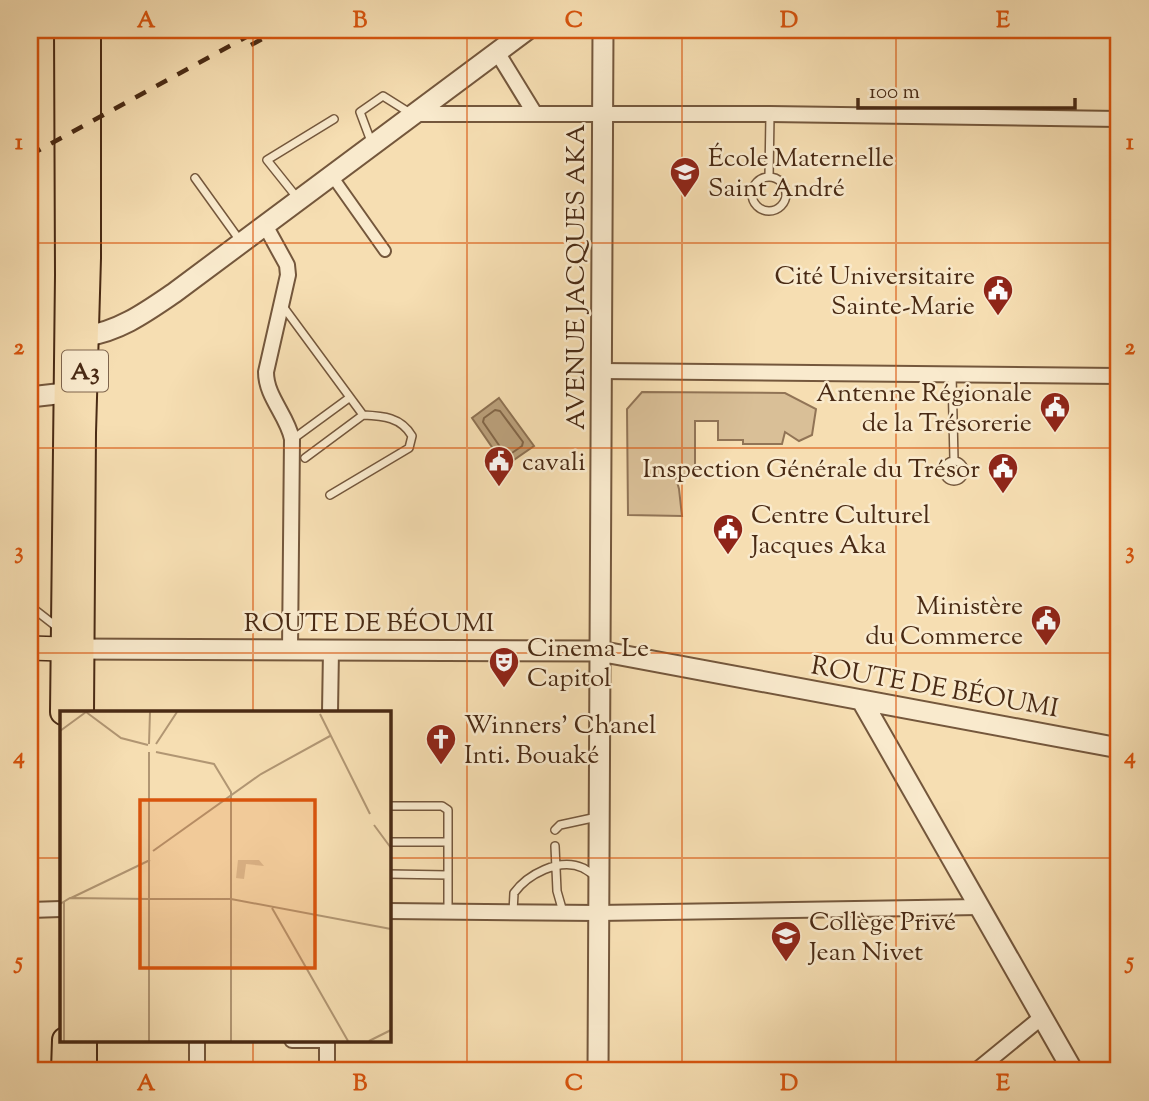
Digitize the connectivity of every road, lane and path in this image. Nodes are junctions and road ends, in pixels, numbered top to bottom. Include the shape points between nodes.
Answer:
1 (66, 30) edge
2 (88, 30) edge
3 (527, 30) edge
4 (603, 30) edge
5 (497, 52) junction
6 (412, 114) junction
7 (535, 114) junction
8 (602, 114) junction
9 (770, 114) junction
10 (334, 119) dead end
11 (1119, 119) edge
12 (372, 144) junction
13 (331, 176) junction
14 (195, 177) dead end
15 (769, 177) junction
16 (299, 200) junction
17 (265, 225) junction
18 (241, 243) junction
19 (385, 251) dead end
20 (282, 305) junction
21 (86, 337) junction
22 (601, 371) junction
23 (953, 375) junction
24 (1119, 376) edge
25 (65, 393) junction
26 (30, 397) edge
27 (349, 398) junction
28 (363, 415) junction
29 (292, 439) junction
30 (305, 458) dead end
31 (954, 460) dead end
32 (330, 495) dead end
33 (30, 606) edge
34 (68, 643) junction
35 (30, 648) edge
36 (290, 650) junction
37 (331, 650) junction
38 (599, 651) junction
39 (862, 701) junction
40 (63, 711) edge
41 (81, 711) edge
42 (330, 711) edge
43 (1119, 748) edge
44 (390, 806) edge
45 (600, 817) junction
46 (555, 830) dead end
47 (390, 842) edge
48 (448, 842) junction
49 (555, 846) dead end
50 (555, 867) junction
51 (390, 874) edge
52 (448, 875) junction
53 (598, 878) junction
54 (979, 907) junction
55 (60, 909) edge
56 (30, 910) edge
57 (390, 911) edge
58 (563, 912) junction
59 (447, 913) junction
60 (513, 913) junction
61 (598, 913) junction
62 (1042, 1017) junction
63 (65, 1042) edge
64 (84, 1042) edge
65 (197, 1042) edge
66 (327, 1042) edge
67 (64, 1071) edge
68 (84, 1071) edge
69 (197, 1071) edge
70 (327, 1071) edge
71 (598, 1071) edge
72 (976, 1071) edge
73 (1073, 1071) edge

1 - 25 highway, A3
2 - 21 highway, A3
3 - 5 street
4 - 8 street, AVENUE JACQUES AKA
5 - 6 street
5 - 7 street
6 - 7 street
6 - 12 street
6 - 12 lane via 383,96 360,112
7 - 8 street
8 - 9 street
8 - 22 street, AVENUE JACQUES AKA
9 - 11 street
9 - 15 lane
10 - 16 lane via 267,160
12 - 13 street
13 - 16 street
13 - 19 street
14 - 18 lane
15 - 15 lane via 756,182 751,194 756,207 769,212 781,207 787,195 781,182
16 - 17 street
17 - 18 street
17 - 20 street via 287,265
18 - 21 street via 127,324
20 - 27 lane
20 - 29 street via 266,382
21 - 34 highway, A3
22 - 23 street
22 - 38 street, AVENUE JACQUES AKA
23 - 24 street
23 - 31 lane
25 - 26 street
25 - 34 highway, A3
27 - 28 lane
27 - 29 lane
28 - 30 lane
28 - 32 lane via 396,420 407,428 411,442
29 - 36 street
33 - 34 lane
34 - 35 main road, ROUTE DE BÉOUMI
34 - 36 street, ROUTE DE BÉOUMI
34 - 40 highway, A3
34 - 41 highway, A3
36 - 37 street, ROUTE DE BÉOUMI
37 - 38 street, ROUTE DE BÉOUMI
37 - 42 street
38 - 39 street, ROUTE DE BÉOUMI
38 - 45 street, AVENUE JACQUES AKA
39 - 43 street, ROUTE DE BÉOUMI
39 - 54 street
44 - 48 lane via 442,806 448,810
45 - 46 lane
45 - 53 street, AVENUE JACQUES AKA
47 - 48 lane
48 - 52 lane
49 - 50 lane
50 - 53 lane via 581,867
50 - 58 lane
50 - 60 lane via 520,885 514,893
51 - 52 lane
52 - 59 lane
53 - 61 street, AVENUE JACQUES AKA
54 - 61 street
54 - 62 street
55 - 56 street
57 - 59 street
58 - 60 street
58 - 61 street
59 - 60 street
61 - 71 street, AVENUE JACQUES AKA
62 - 72 street
62 - 73 street
63 - 67 highway
64 - 68 highway
65 - 69 street
66 - 70 street

